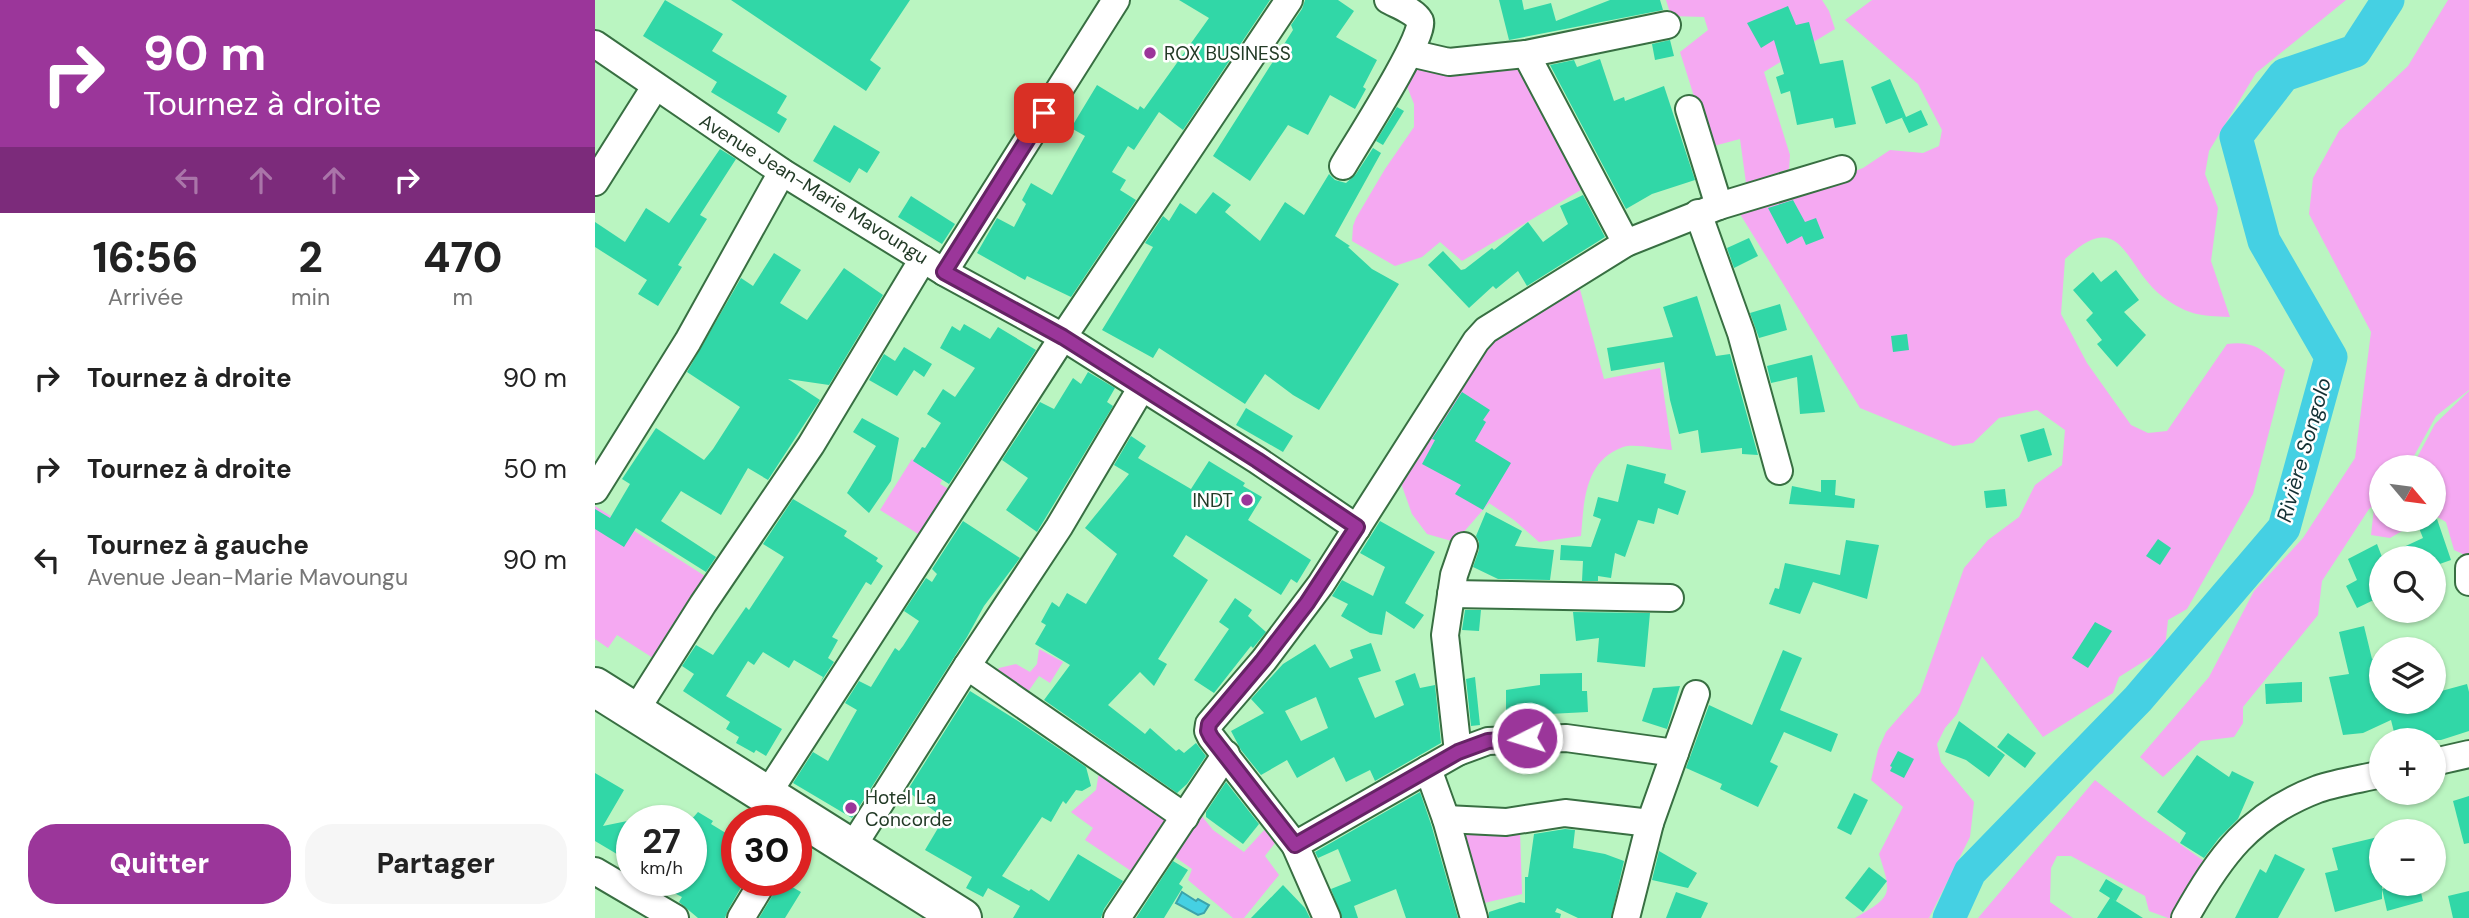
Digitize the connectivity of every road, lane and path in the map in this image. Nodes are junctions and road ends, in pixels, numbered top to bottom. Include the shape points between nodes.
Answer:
1 (1116, 0) edge
2 (1289, 0) edge
3 (1388, 0) edge
4 (1667, 25) dead end
5 (595, 44) edge
6 (1410, 53) junction
7 (1526, 54) junction
8 (656, 87) junction
9 (1689, 109) dead end
10 (1343, 166) dead end
11 (1842, 169) dead end
12 (782, 172) junction
13 (595, 182) edge
14 (1709, 210) junction
15 (1626, 243) junction
16 (933, 265) junction
17 (1063, 337) junction
18 (1142, 387) junction
19 (1779, 471) dead end
20 (595, 490) edge
21 (1357, 527) junction
22 (1464, 546) dead end
23 (2469, 568) edge
24 (2469, 582) edge
25 (1451, 594) junction
26 (1670, 598) dead end
27 (967, 666) junction
28 (595, 687) edge
29 (1696, 694) dead end
30 (634, 713) junction
31 (595, 716) edge
32 (1458, 752) junction
33 (1675, 752) junction
34 (1226, 754) junction
35 (2469, 754) edge
36 (2446, 759) edge
37 (1429, 769) junction
38 (2369, 777) edge
39 (758, 805) edge
40 (760, 805) edge
41 (766, 805) edge
42 (1185, 817) junction
43 (1446, 819) junction
44 (1650, 823) junction
45 (812, 831) edge
46 (1295, 845) junction
47 (851, 849) junction
48 (812, 852) edge
49 (595, 870) edge
50 (754, 896) edge
51 (675, 918) edge
52 (741, 918) edge
53 (917, 918) edge
54 (962, 918) edge
55 (1117, 918) edge
56 (1327, 918) edge
57 (1474, 918) edge
58 (1626, 918) edge
59 (2185, 918) edge

1 - 16 street
2 - 17 street
3 - 6 street via 1419,19 1421,26
4 - 7 street
5 - 8 street, Avenue Jean-Marie Mavoungu
6 - 7 street via 1450,62
6 - 10 street
7 - 15 street
8 - 12 street, Avenue Jean-Marie Mavoungu
8 - 13 street
9 - 14 street
11 - 14 street
12 - 16 street, Avenue Jean-Marie Mavoungu
12 - 20 street via 688,341
14 - 15 street
14 - 19 street
15 - 21 street via 1486,330
16 - 17 street, Avenue Jean-Marie Mavoungu
16 - 30 street
17 - 18 street, Avenue Jean-Marie Mavoungu
17 - 41 street
18 - 21 street, Avenue Jean-Marie Mavoungu
18 - 27 street via 1059,527
21 - 34 street via 1313,595 1209,724 1211,737
22 - 25 street
23 - 24 street
25 - 26 street
25 - 32 street via 1445,635
27 - 42 street
27 - 47 street
28 - 30 highway
29 - 33 street
30 - 40 highway
31 - 39 highway
32 - 33 street via 1488,741 1566,738
32 - 37 street
33 - 44 street
34 - 42 street
34 - 46 street
35 - 36 street
37 - 43 street
37 - 46 street
38 - 59 street via 2287,803 2240,836 2210,873
42 - 55 street
43 - 44 street via 1506,822 1565,813
43 - 57 street
44 - 58 street
45 - 47 highway
46 - 56 street
47 - 54 highway
48 - 53 highway
49 - 51 street
50 - 52 street

